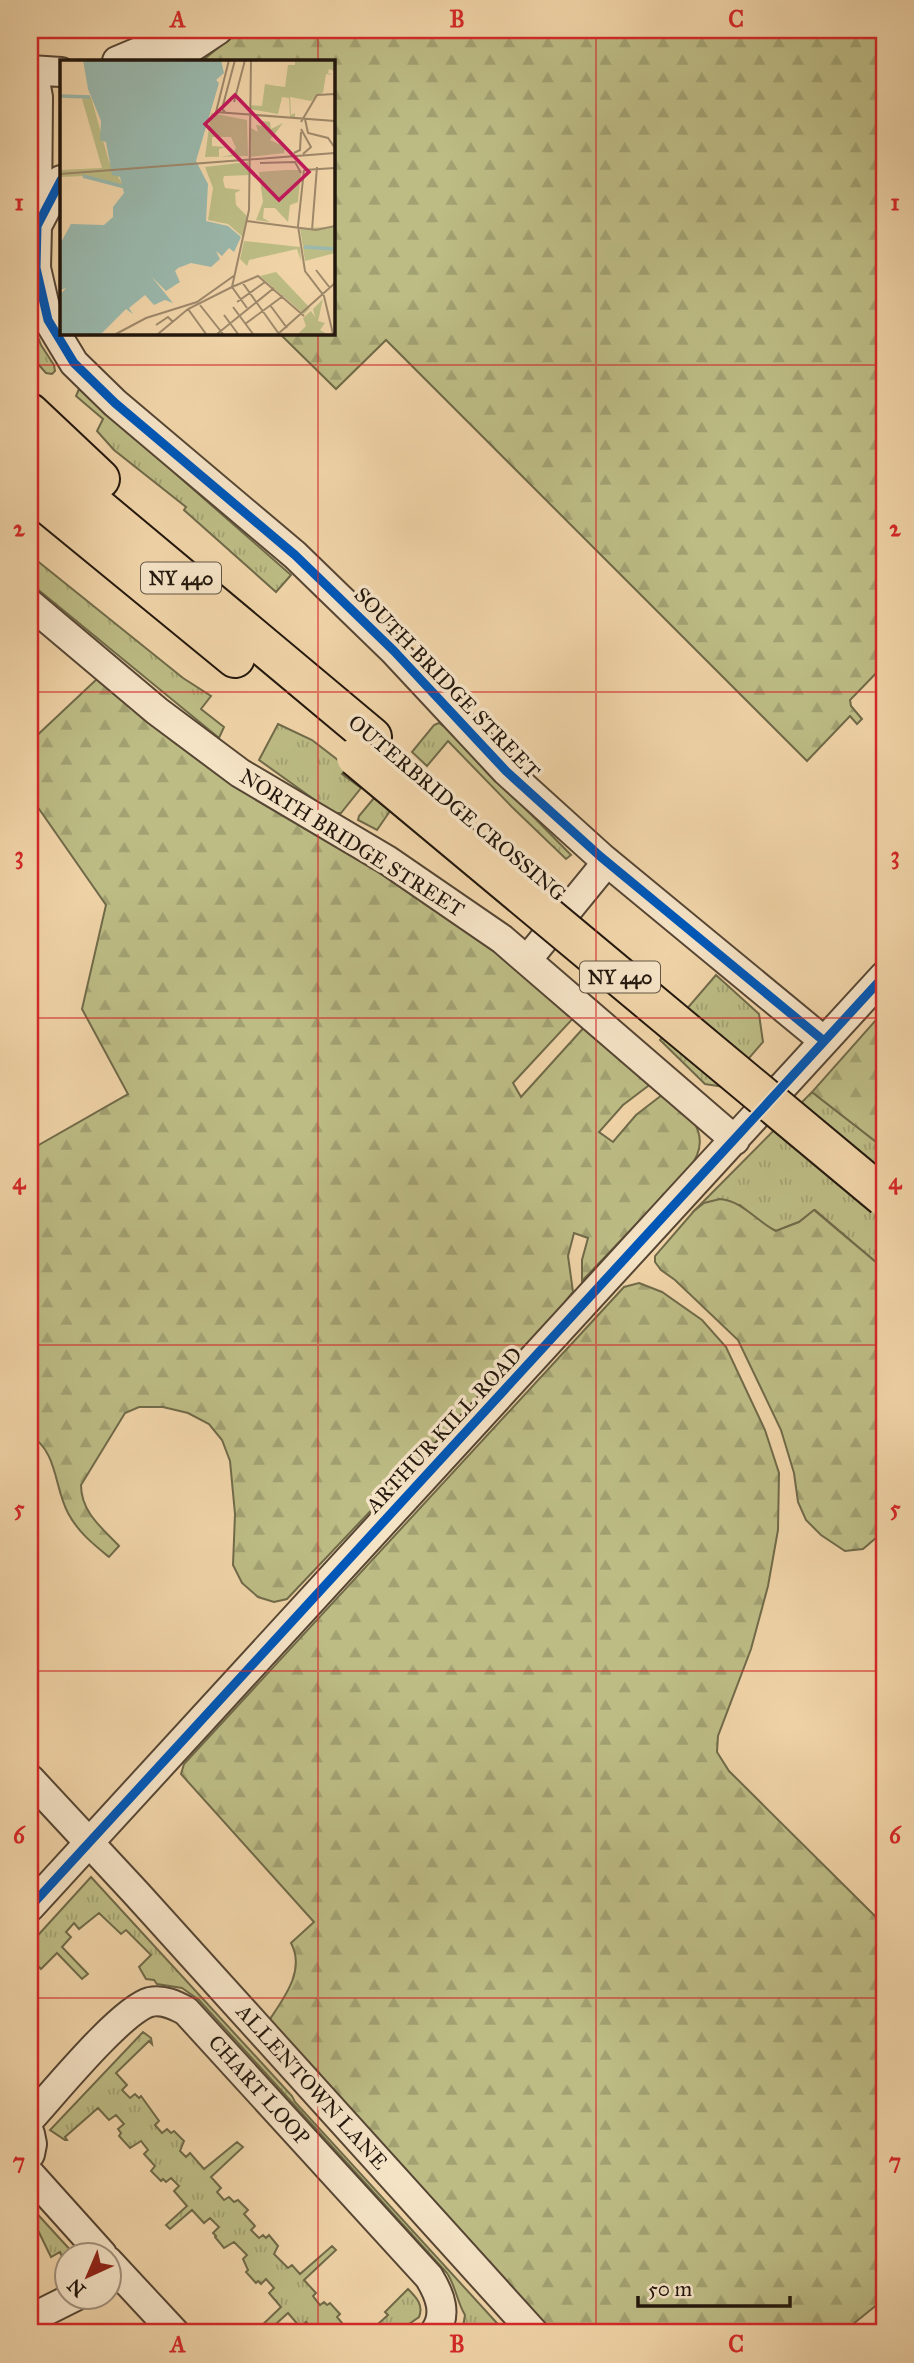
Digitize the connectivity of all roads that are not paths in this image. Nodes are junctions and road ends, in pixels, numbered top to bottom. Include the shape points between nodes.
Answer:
1 (178, 30) edge
2 (219, 30) edge
3 (119, 60) edge
4 (173, 60) edge
5 (188, 60) edge
6 (60, 73) edge
7 (38, 86) edge
8 (60, 182) edge
9 (37, 226) junction
10 (30, 413) edge
11 (30, 451) edge
12 (30, 489) edge
13 (30, 510) edge
14 (142, 582) junction
15 (30, 604) edge
16 (294, 672) junction
17 (364, 747) junction
18 (607, 862) junction
19 (527, 960) junction
20 (884, 976) edge
21 (824, 1041) junction
22 (735, 1140) junction
23 (884, 1165) edge
24 (884, 1198) edge
25 (30, 1779) edge
26 (88, 1843) junction
27 (30, 1907) edge
28 (30, 2119) edge
29 (30, 2134) edge
30 (30, 2154) edge
31 (30, 2174) edge
32 (86, 2240) edge
33 (122, 2280) edge
34 (52, 2308) edge
35 (30, 2319) edge
36 (175, 2333) edge
37 (434, 2333) edge
38 (534, 2333) edge

1 - 3 street
2 - 4 street
2 - 5 street
6 - 7 street
7 - 9 street, SOUTH BRIDGE STREET
8 - 9 street, SOUTH BRIDGE STREET
9 - 18 street, SOUTH BRIDGE STREET via 36,268 48,320 74,363 295,555 394,650 506,771
10 - 16 highway
11 - 16 highway, OUTERBRIDGE CROSSING / NY 440
12 - 14 highway, OUTERBRIDGE CROSSING / NY 440
13 - 14 highway
14 - 17 highway, OUTERBRIDGE CROSSING / NY 440
15 - 19 street, NORTH BRIDGE STREET via 214,755 387,860
16 - 17 highway, OUTERBRIDGE CROSSING / NY 440
17 - 23 highway, OUTERBRIDGE CROSSING / NY 440
17 - 24 highway, OUTERBRIDGE CROSSING / NY 440, bridge
18 - 19 street
18 - 21 street, SOUTH BRIDGE STREET
19 - 22 street, NORTH BRIDGE STREET
20 - 21 street, ARTHUR KILL ROAD
21 - 22 street, ARTHUR KILL ROAD
22 - 26 street, ARTHUR KILL ROAD
25 - 26 street, ALLENTOWN LANE
26 - 27 street, ARTHUR KILL ROAD
26 - 38 street, ALLENTOWN LANE
28 - 37 street, CHART LOOP via 139,2007 161,2002 186,2011 429,2277 440,2295 442,2313
29 - 30 street
31 - 32 street
33 - 36 street
34 - 35 street

